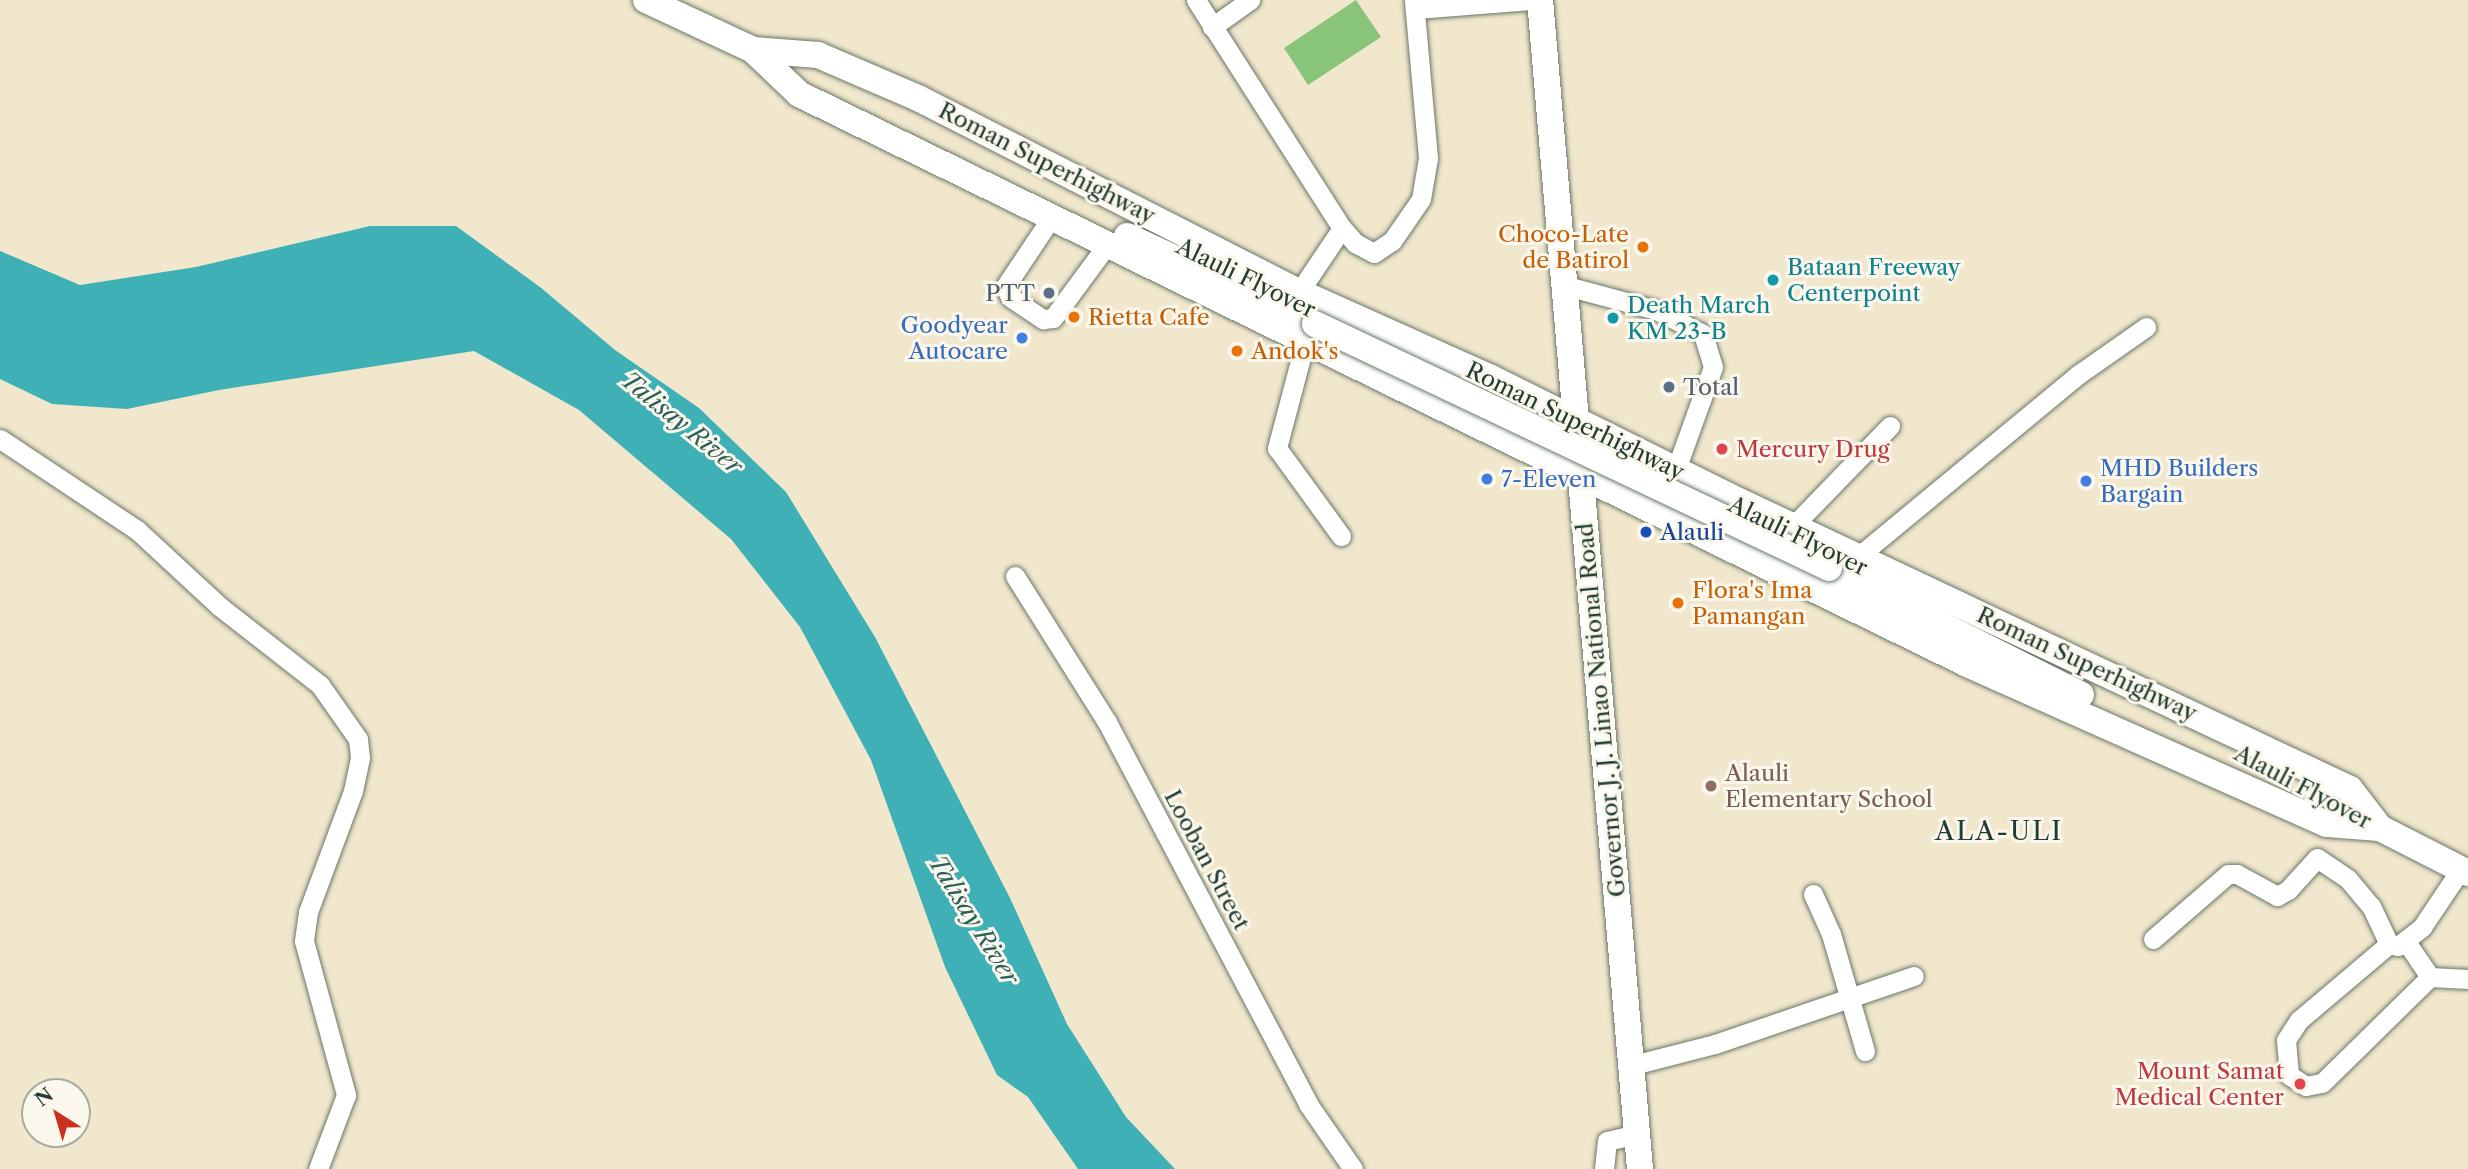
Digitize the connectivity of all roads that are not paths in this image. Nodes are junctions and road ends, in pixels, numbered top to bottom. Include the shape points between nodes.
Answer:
1 (646, 0) edge
2 (1196, 0) edge
3 (1251, 0) edge
4 (1531, 0) edge
5 (1540, 0) edge
6 (1415, 5) edge
7 (1212, 27) junction
8 (752, 50) junction
9 (1051, 218) junction
10 (1342, 228) junction
11 (1106, 246) junction
12 (1563, 285) junction
13 (1300, 292) junction
14 (1314, 327) junction
15 (2146, 327) dead end
16 (1576, 422) junction
17 (1890, 426) dead end
18 (0, 439) edge
19 (1676, 469) junction
20 (1579, 473) junction
21 (1794, 525) junction
22 (1341, 536) dead end
23 (1842, 559) junction
24 (1015, 576) dead end
25 (2380, 828) junction
26 (2464, 871) edge
27 (1813, 894) dead end
28 (2153, 939) dead end
29 (2398, 943) junction
30 (1914, 976) dead end
31 (2430, 977) junction
32 (2468, 979) edge
33 (1849, 999) junction
34 (1865, 1051) dead end
35 (1633, 1065) junction
36 (1638, 1134) junction
37 (318, 1169) edge
38 (1353, 1169) edge
39 (1604, 1169) edge
40 (1640, 1169) edge

1 - 8 main road, Roman Superhighway
2 - 7 street
3 - 7 street
4 - 6 street
5 - 12 main road, Governor J. J. Linao National Road
6 - 10 street via 1428,158 1421,199 1392,241 1374,253 1355,243
7 - 10 street
8 - 9 main road, Roman Superhighway via 799,94
8 - 13 main road, Roman Superhighway via 818,55 894,88
8 - 14 main road, Alauli Flyover
9 - 11 main road, Roman Superhighway
9 - 11 street via 1005,287 1010,297 1043,319 1053,318
10 - 13 street
11 - 14 main road, Roman Superhighway
12 - 16 main road, Governor J. J. Linao National Road
12 - 19 street via 1656,310 1703,334 1713,367
13 - 16 main road, Roman Superhighway
14 - 20 main road, Roman Superhighway
14 - 22 street via 1277,449
14 - 23 main road, Alauli Flyover, bridge
15 - 23 street
16 - 19 main road, Roman Superhighway
16 - 20 main road, Governor J. J. Linao National Road
17 - 21 street
18 - 37 street via 137,530 219,606 320,685 358,738 360,758 353,791 309,912 304,941 346,1095
19 - 21 main road, Roman Superhighway
20 - 25 main road, Roman Superhighway via 1965,663 2327,824
20 - 35 main road, Governor J. J. Linao National Road
21 - 23 main road, Roman Superhighway
23 - 25 main road, Alauli Flyover via 2094,702 2332,812
24 - 38 street, Looban Street via 1107,722 1308,1104
25 - 26 main road, Roman Superhighway
26 - 29 street
27 - 33 street via 1831,934
28 - 29 street via 2228,874 2237,874 2277,895 2288,890 2317,858 2348,879
29 - 31 street
29 - 31 street via 2299,1020 2286,1040 2288,1075 2306,1086 2322,1083
30 - 33 street
31 - 32 street
33 - 34 street
33 - 35 street via 1715,1044
35 - 36 main road, Governor J. J. Linao National Road
36 - 39 street via 1604,1144
36 - 40 main road, Governor J. J. Linao National Road

